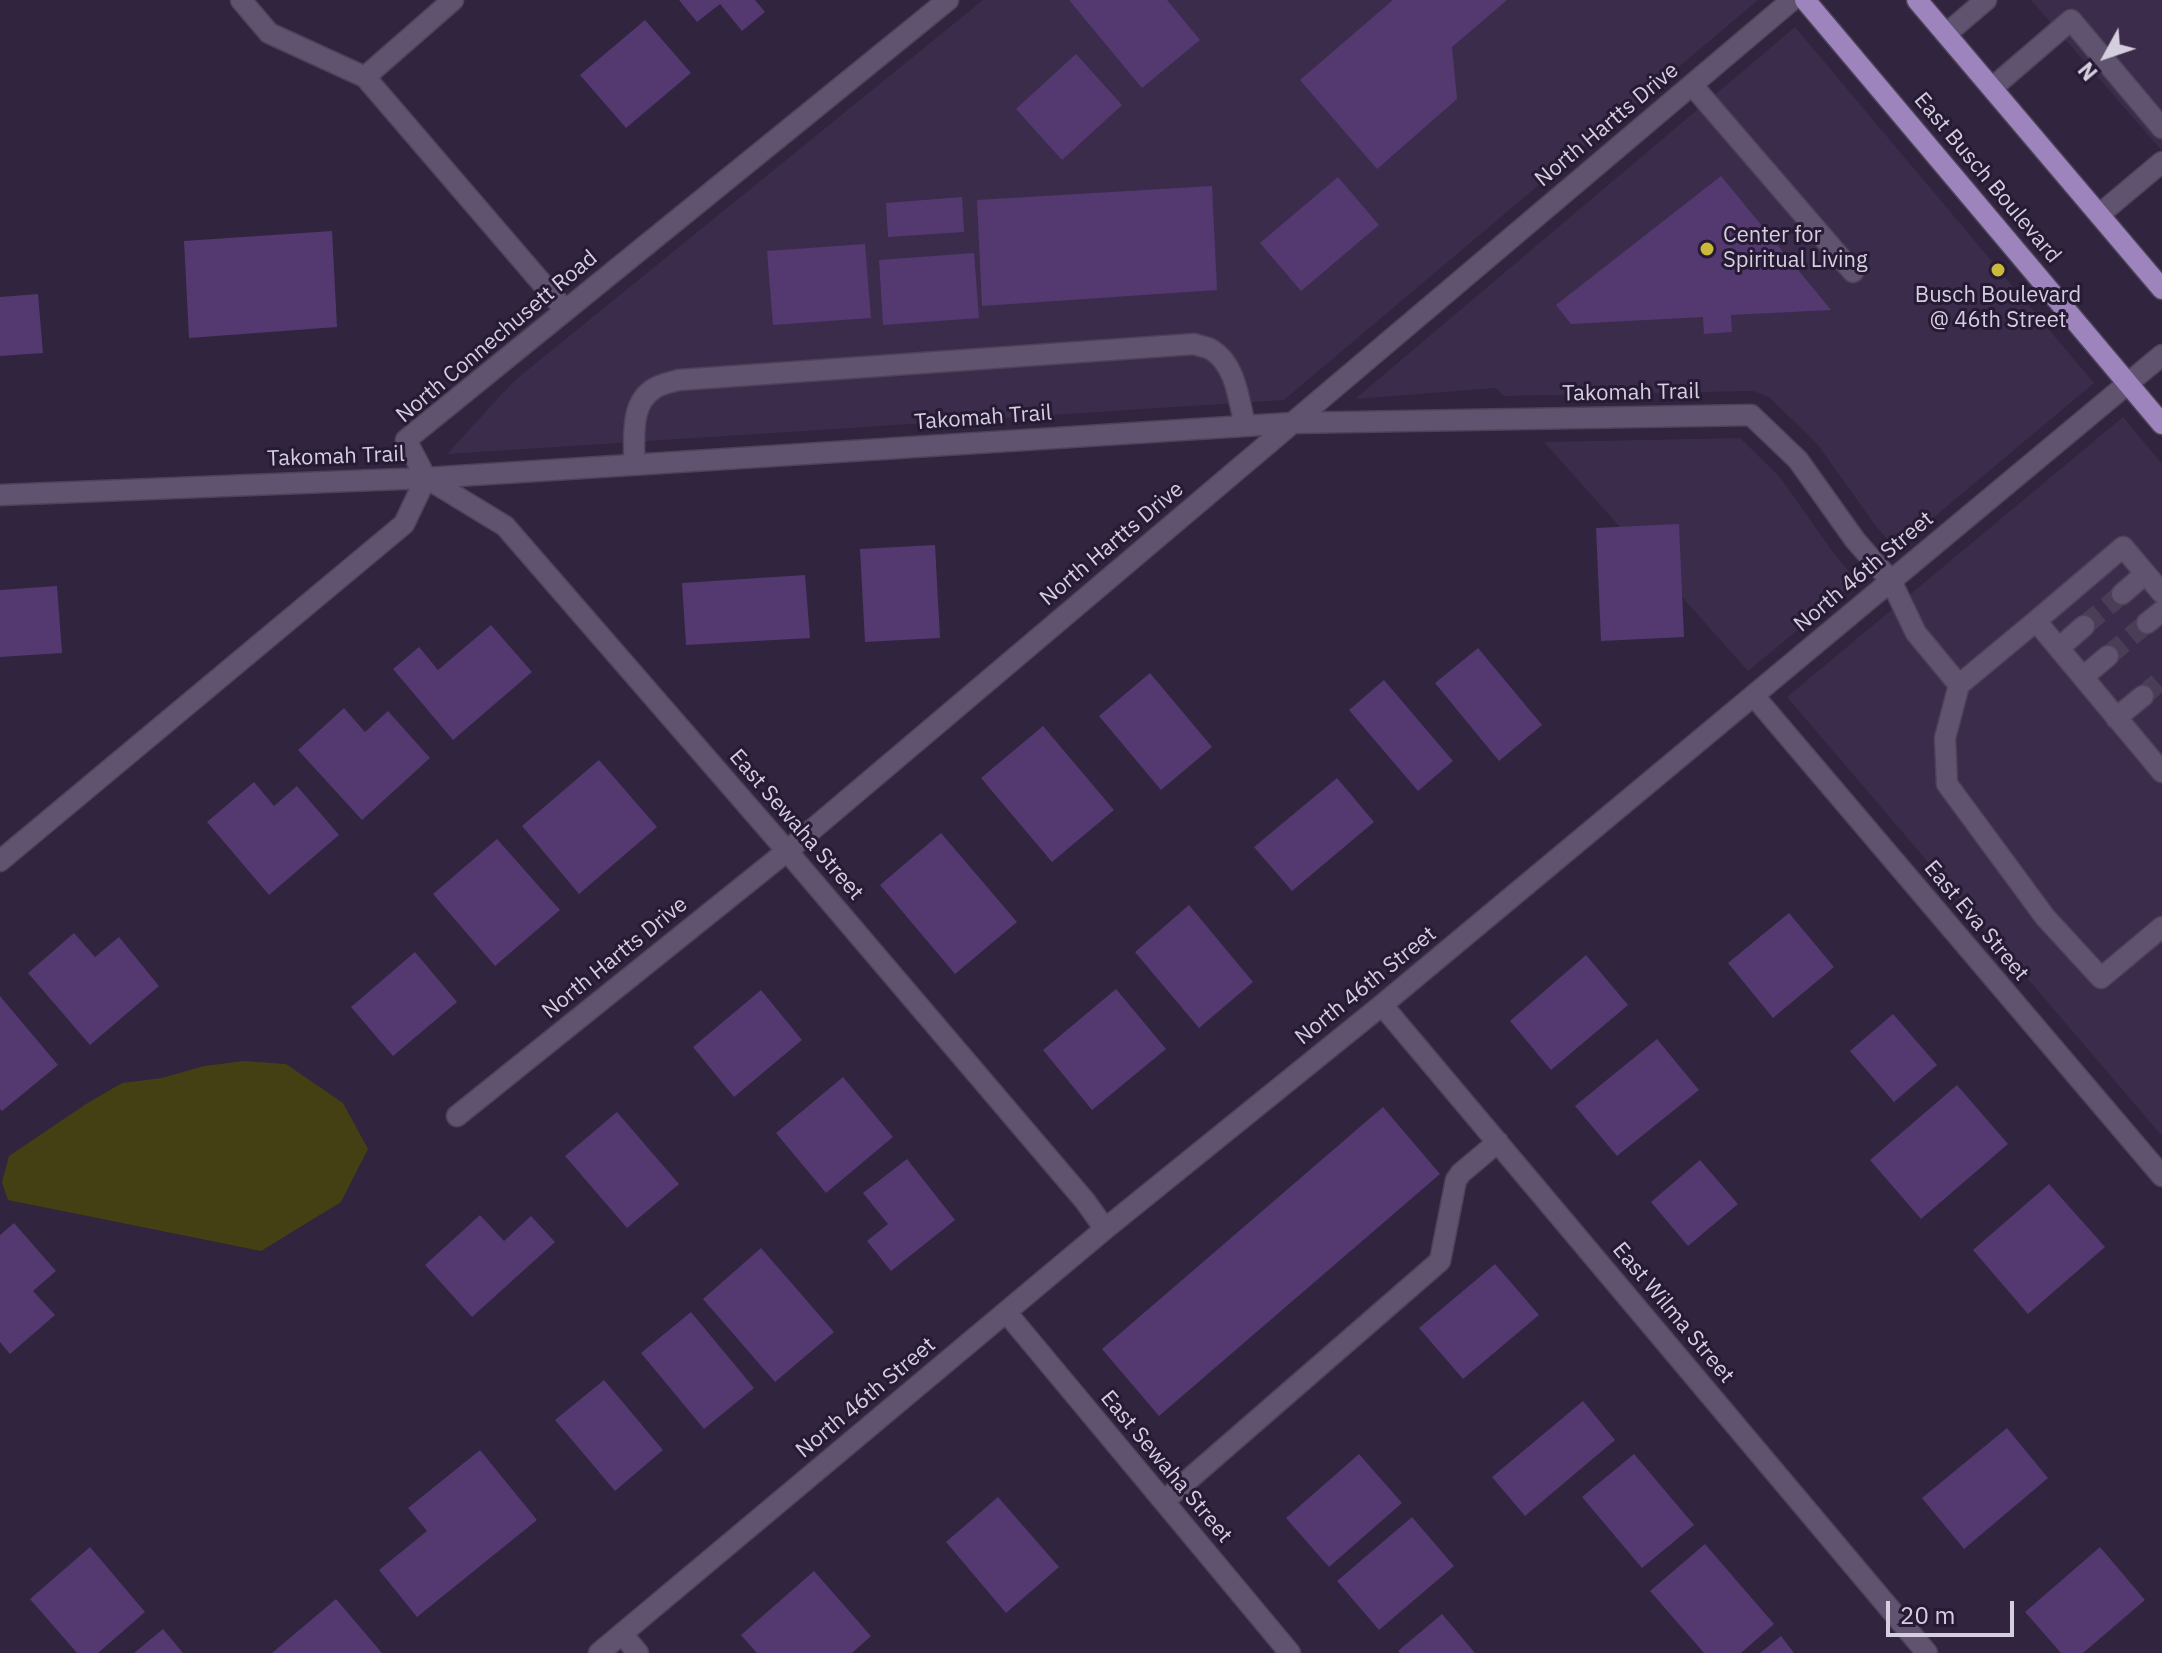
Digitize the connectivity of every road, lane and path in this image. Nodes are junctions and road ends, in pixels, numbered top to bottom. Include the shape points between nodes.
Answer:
1 (241, 0) edge
2 (453, 0) edge
3 (948, 0) edge
4 (1792, 0) edge
5 (1805, 0) edge
6 (1917, 0) edge
7 (1986, 0) edge
8 (1946, 34) junction
9 (365, 77) junction
10 (1692, 85) junction
11 (1992, 88) junction
12 (2162, 128) edge
13 (2162, 162) edge
14 (2100, 214) junction
15 (1853, 272) dead end
16 (2162, 289) edge
17 (565, 310) junction
18 (2162, 355) edge
19 (2128, 383) junction
20 (1292, 423) junction
21 (2162, 424) edge
22 (1245, 426) junction
23 (634, 464) junction
24 (426, 478) junction
25 (0, 495) edge
26 (2145, 574) junction
27 (1891, 581) junction
28 (2162, 593) edge
29 (2122, 594) tunnel mouth
30 (2036, 621) junction
31 (2084, 626) tunnel mouth
32 (2059, 648) junction
33 (2108, 656) tunnel mouth
34 (2083, 677) junction
35 (1959, 685) junction
36 (1754, 696) junction
37 (2143, 696) tunnel mouth
38 (2116, 718) junction
39 (2158, 758) edge
40 (787, 851) junction
41 (0, 861) edge
42 (2162, 927) edge
43 (1382, 1005) junction
44 (457, 1116) dead end
45 (1498, 1142) junction
46 (2162, 1176) edge
47 (1105, 1229) junction
48 (1006, 1312) junction
49 (1164, 1501) junction
50 (622, 1634) junction
51 (599, 1653) edge
52 (638, 1653) edge
53 (1290, 1653) edge
54 (1927, 1653) edge

1 - 9 street via 269,33
2 - 9 street
3 - 17 street, North Connechusett Road
4 - 10 street, North Hartts Drive
5 - 19 main road, East Busch Boulevard
6 - 8 main road
7 - 8 street
8 - 11 main road
9 - 17 street
10 - 15 street
10 - 20 street, North Hartts Drive
11 - 12 street via 2071,20
11 - 14 main road
13 - 14 street
14 - 16 main road
17 - 24 street, North Connechusett Road via 406,440
18 - 19 street, North 46th Street
19 - 21 main road, East Busch Boulevard
19 - 27 street, North 46th Street
20 - 22 street, Takomah Trail
20 - 27 street, Takomah Trail via 1751,415 1798,460
20 - 40 street, North Hartts Drive
22 - 23 street, Takomah Trail
22 - 23 street via 1227,365 1212,349 1194,344 679,380 655,387 636,410
23 - 24 street, Takomah Trail
24 - 25 street, Takomah Trail
24 - 40 street, East Sewaha Street via 505,526
24 - 41 street via 404,524
26 - 28 street
26 - 29 street
26 - 30 street via 2123,547
27 - 35 street, Takomah Trail via 1916,633
27 - 36 street, North 46th Street
30 - 32 street
30 - 35 street
31 - 32 street
32 - 34 street
33 - 34 street
34 - 38 street
35 - 42 street via 1945,738 1947,784 2045,917 2101,978
36 - 43 street, North 46th Street
36 - 46 street, East Eva Street
37 - 38 street
38 - 39 street
40 - 44 street, North Hartts Drive
40 - 47 street, East Sewaha Street
43 - 45 street, East Wilma Street
43 - 47 street, North 46th Street
45 - 49 street via 1456,1180 1440,1261
45 - 54 street, East Wilma Street
47 - 48 street, North 46th Street
48 - 49 street, East Sewaha Street
48 - 50 street, North 46th Street
49 - 53 street, East Sewaha Street
50 - 51 street, North 46th Street
50 - 52 street

